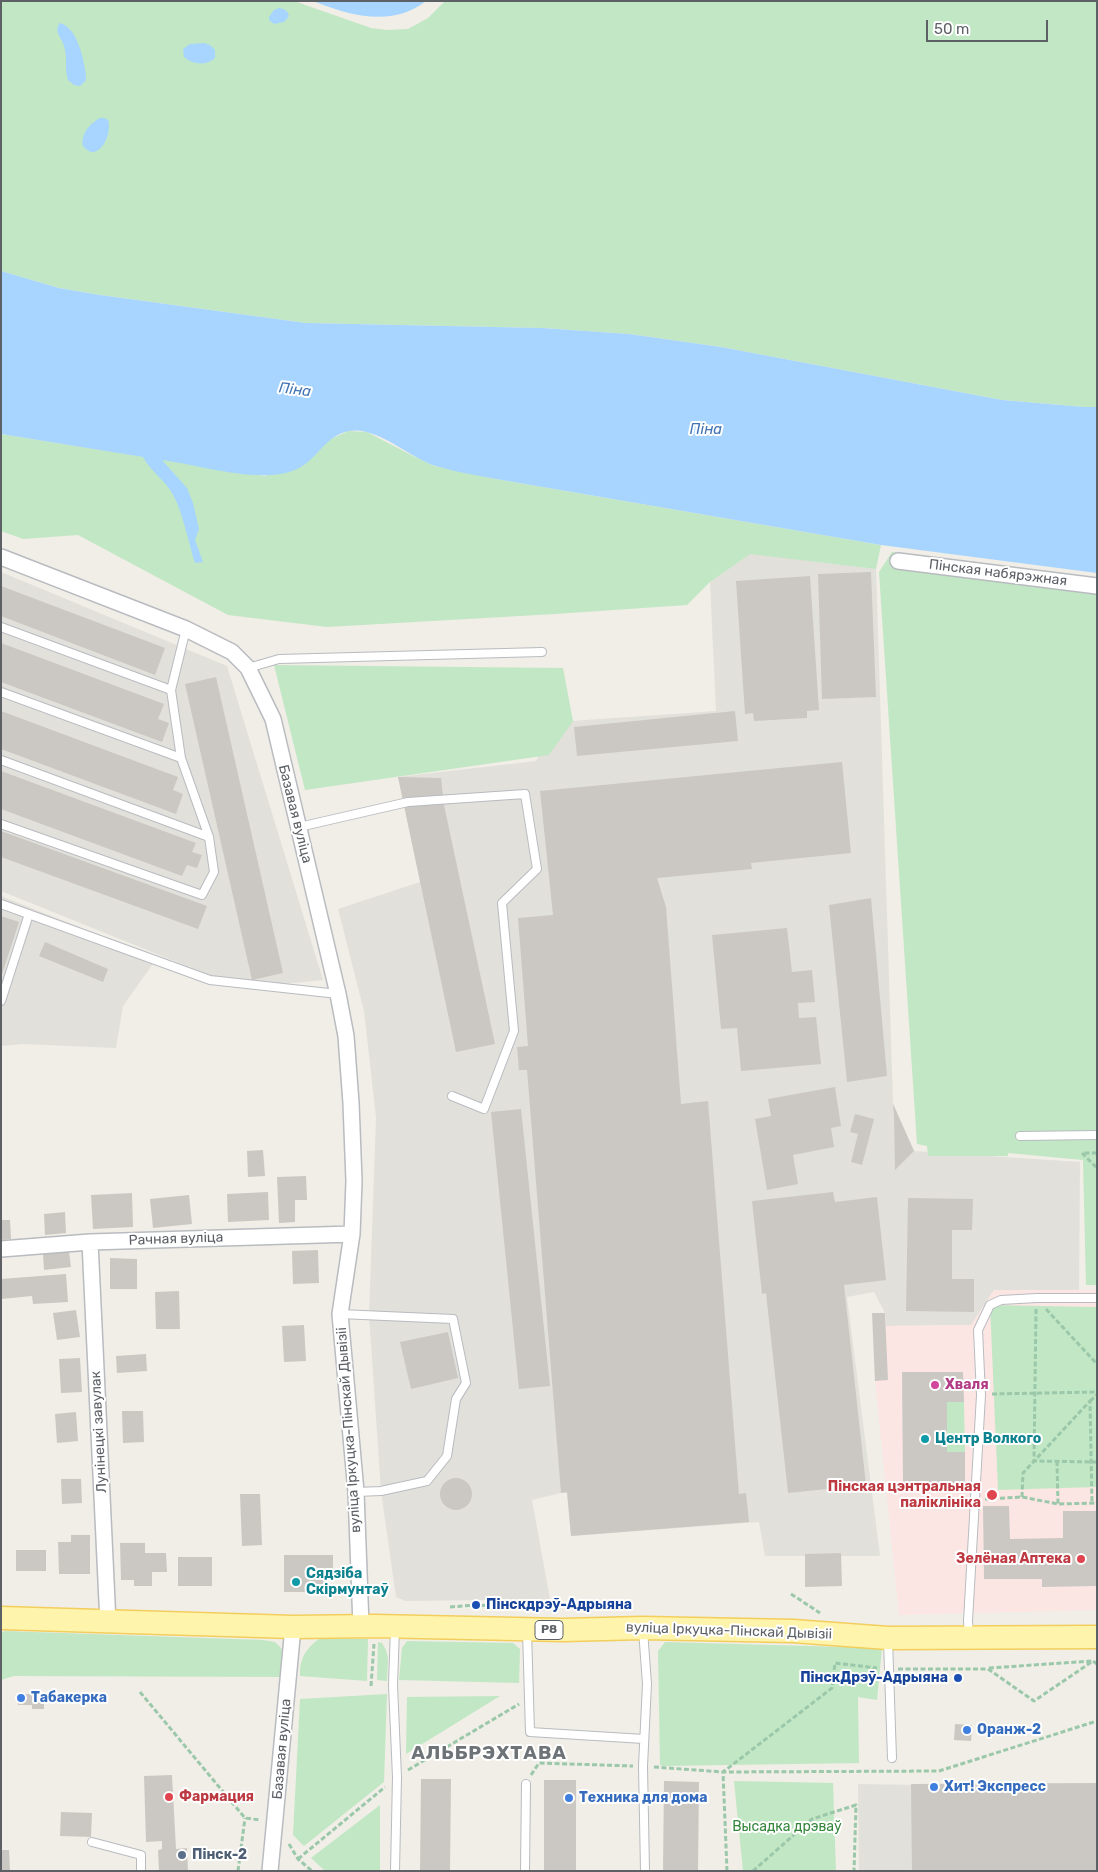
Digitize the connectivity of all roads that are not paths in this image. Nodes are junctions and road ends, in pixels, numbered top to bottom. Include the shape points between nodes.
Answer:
1 (1, 557) edge
2 (898, 561) dead end
3 (1097, 586) edge
4 (1, 627) edge
5 (186, 629) junction
6 (542, 652) dead end
7 (248, 668) junction
8 (171, 690) junction
9 (1, 692) edge
10 (181, 758) junction
11 (1, 760) edge
12 (1, 824) edge
13 (299, 827) junction
14 (209, 837) junction
15 (1, 904) edge
16 (29, 914) junction
17 (338, 994) junction
18 (1, 1001) edge
19 (452, 1096) dead end
20 (1097, 1135) edge
21 (1020, 1136) dead end
22 (352, 1234) junction
23 (90, 1242) junction
24 (1, 1249) edge
25 (1097, 1298) edge
26 (340, 1314) junction
27 (356, 1492) junction
28 (1, 1618) edge
29 (108, 1623) junction
30 (293, 1627) junction
31 (395, 1627) junction
32 (643, 1628) junction
33 (527, 1629) junction
34 (368, 1633) junction
35 (969, 1637) junction
36 (1097, 1637) edge
37 (888, 1638) junction
38 (644, 1739) junction
39 (892, 1758) dead end
40 (526, 1784) road end
41 (92, 1842) dead end
42 (141, 1871) edge
43 (270, 1871) edge
44 (396, 1871) edge
45 (525, 1871) edge
46 (645, 1871) edge

1 - 5 street, Базавая вуліца
2 - 3 street, Пінская набярэжная
4 - 8 lane
5 - 7 street, Базавая вуліца via 232,652
5 - 8 lane
6 - 7 lane via 279,659
7 - 13 street, Базавая вуліца via 272,719
8 - 10 lane
9 - 10 lane
10 - 14 lane
11 - 14 lane
12 - 14 lane via 202,895 214,872
13 - 17 street, Базавая вуліца
13 - 19 lane via 408,802 525,794 537,869 502,903 514,1031 484,1110
15 - 16 lane
16 - 17 lane via 210,980
16 - 18 lane
17 - 22 street, Базавая вуліца via 346,1036 351,1103
20 - 21 lane
22 - 23 street, Рачная вуліца
22 - 26 street, вуліца Іркуцка-Пінскай Дывізіі
23 - 24 street, Рачная вуліца
23 - 29 street, Лунінецкі завулак
25 - 35 lane via 1001,1300 990,1305 978,1330 981,1395
26 - 27 street, вуліца Іркуцка-Пінскай Дывізіі
26 - 27 lane via 453,1319 466,1384 456,1399 447,1456 427,1481
27 - 34 street, вуліца Іркуцка-Пінскай Дывізіі
28 - 29 main road, вуліца Іркуцка-Пінскай Дывізіі / Р8
29 - 30 main road, вуліца Іркуцка-Пінскай Дывізіі / Р8
30 - 34 main road, вуліца Іркуцка-Пінскай Дывізіі / Р8
30 - 43 street, Базавая вуліца
31 - 33 main road, вуліца Іркуцка-Пінскай Дывізіі / Р8
31 - 34 main road, вуліца Іркуцка-Пінскай Дывізіі / Р8
31 - 44 lane
32 - 33 main road, вуліца Іркуцка-Пінскай Дывізіі / Р8
32 - 37 main road, вуліца Іркуцка-Пінскай Дывізіі / Р8 via 793,1631
32 - 38 lane via 647,1684
33 - 38 lane via 530,1732
35 - 36 main road, вуліца Іркуцка-Пінскай Дывізіі / Р8
35 - 37 main road, вуліца Іркуцка-Пінскай Дывізіі / Р8
37 - 39 lane
38 - 46 lane
40 - 45 lane
41 - 42 lane via 141,1855

